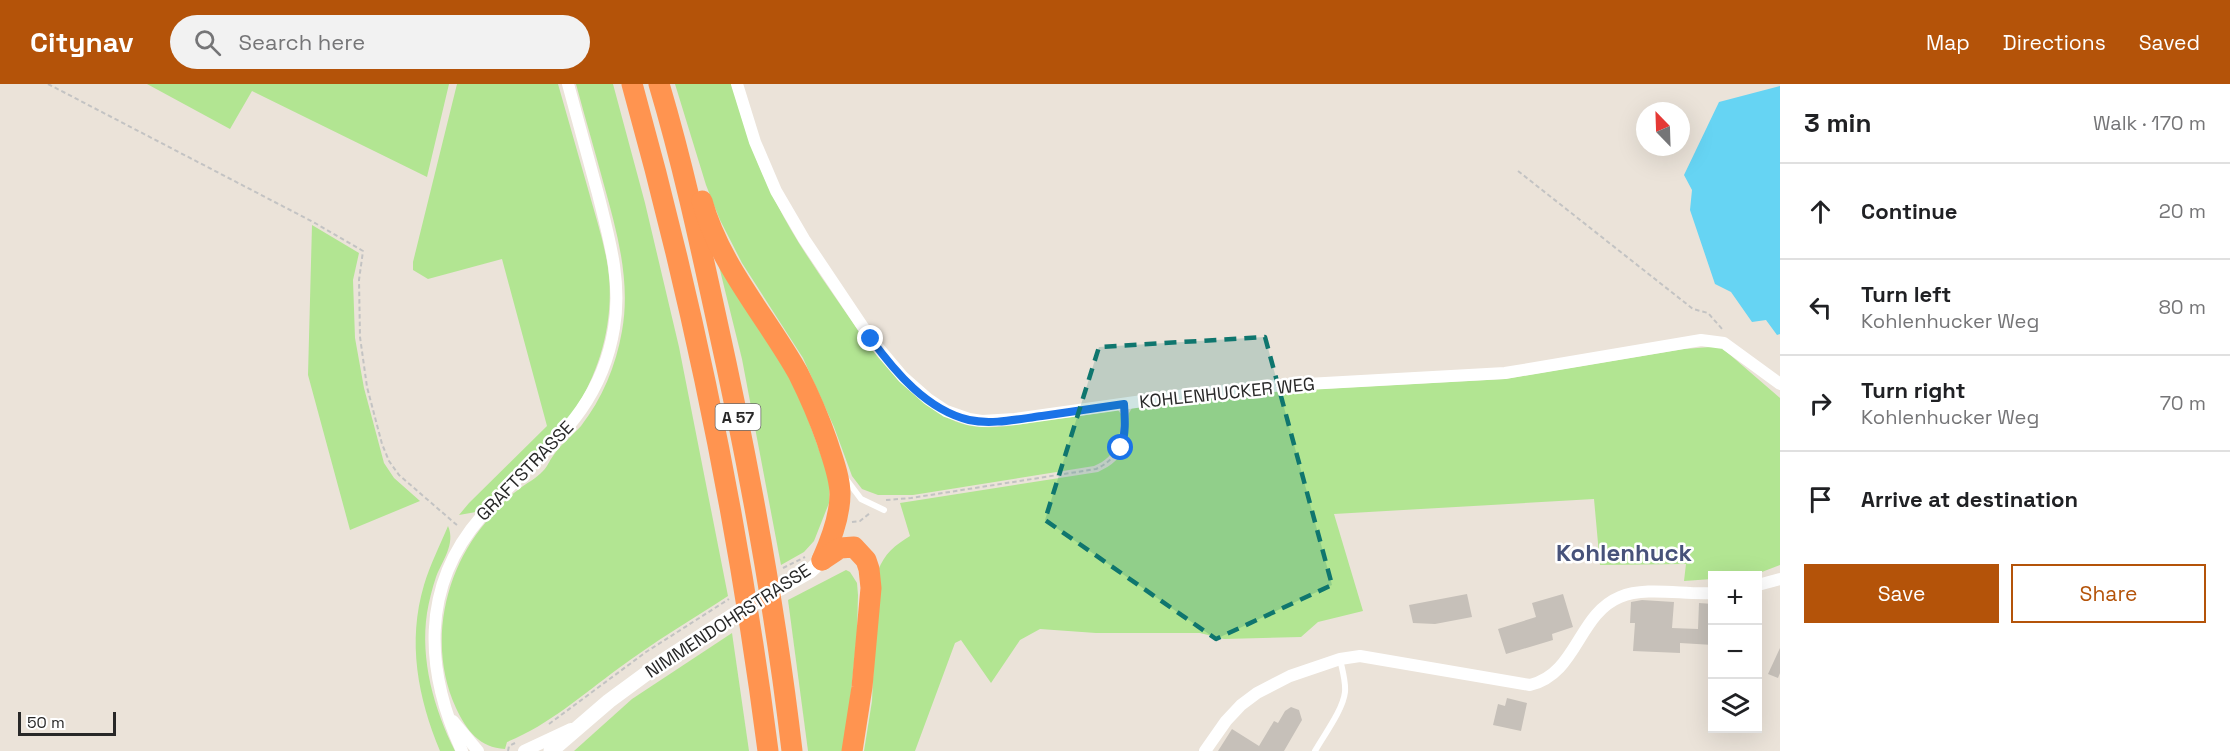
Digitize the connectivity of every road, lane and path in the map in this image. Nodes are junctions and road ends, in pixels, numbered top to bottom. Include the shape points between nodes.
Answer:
1 (48, 84) edge
2 (568, 84) edge
3 (632, 84) edge
4 (737, 84) edge
5 (659, 86) edge
6 (1518, 171) dead end
7 (1733, 348) junction
8 (1780, 384) edge
9 (1124, 404) junction
10 (831, 452) junction
11 (879, 499) dead end
12 (884, 510) dead end
13 (467, 533) junction
14 (822, 560) junction
15 (1780, 579) edge
16 (1762, 584) edge
17 (1708, 593) edge
18 (697, 618) dead end
19 (1340, 659) junction
20 (761, 699) junction
21 (450, 718) junction
22 (585, 722) junction
23 (546, 726) dead end
24 (520, 747) edge
25 (479, 750) edge
26 (462, 751) edge
27 (508, 751) edge
28 (551, 751) edge
29 (759, 751) edge
30 (768, 751) edge
31 (792, 751) edge
32 (852, 751) edge
33 (1205, 751) edge
34 (1315, 751) edge

1 - 13 path via 363,250 360,337 367,387 382,444 399,475
2 - 13 street, GRAFTSTRASSE via 613,255 617,282 614,328 598,380 575,420
3 - 20 highway, A 57 via 682,276 712,417
4 - 9 street, KOHLENHUCKER WEG via 758,150 789,214 871,339 917,390 946,411 982,422
5 - 10 highway via 717,242 797,373
5 - 31 highway, A 57 via 676,142 737,412 763,552
6 - 7 path via 1693,309 1708,313 1720,324
7 - 8 street, KOHLENHUCKER WEG
7 - 9 street, KOHLENHUCKER WEG via 1701,340 1504,373 1271,386
9 - 11 path via 1121,448 1112,460 1096,470 911,498
10 - 12 lane via 861,499
10 - 14 highway via 840,492 839,506
13 - 21 street, GRAFTSTRASSE via 450,564 435,616 435,660
14 - 22 street, NIMMENDOHRSTRASSE via 700,636
14 - 32 highway via 840,548 854,547 869,569 869,617
15 - 16 street
17 - 19 street via 1640,592 1621,596 1596,614 1562,667 1542,682 1530,685 1360,656
18 - 23 path
19 - 33 street via 1290,676 1257,693 1226,721
19 - 34 lane via 1345,695
20 - 29 highway
20 - 30 highway, A 57
21 - 25 street, GRAFTSTRASSE
21 - 26 street, GRAFTSTRASSE
22 - 24 street
22 - 28 street, NIMMENDOHRSTRASSE
24 - 27 path via 512,743

